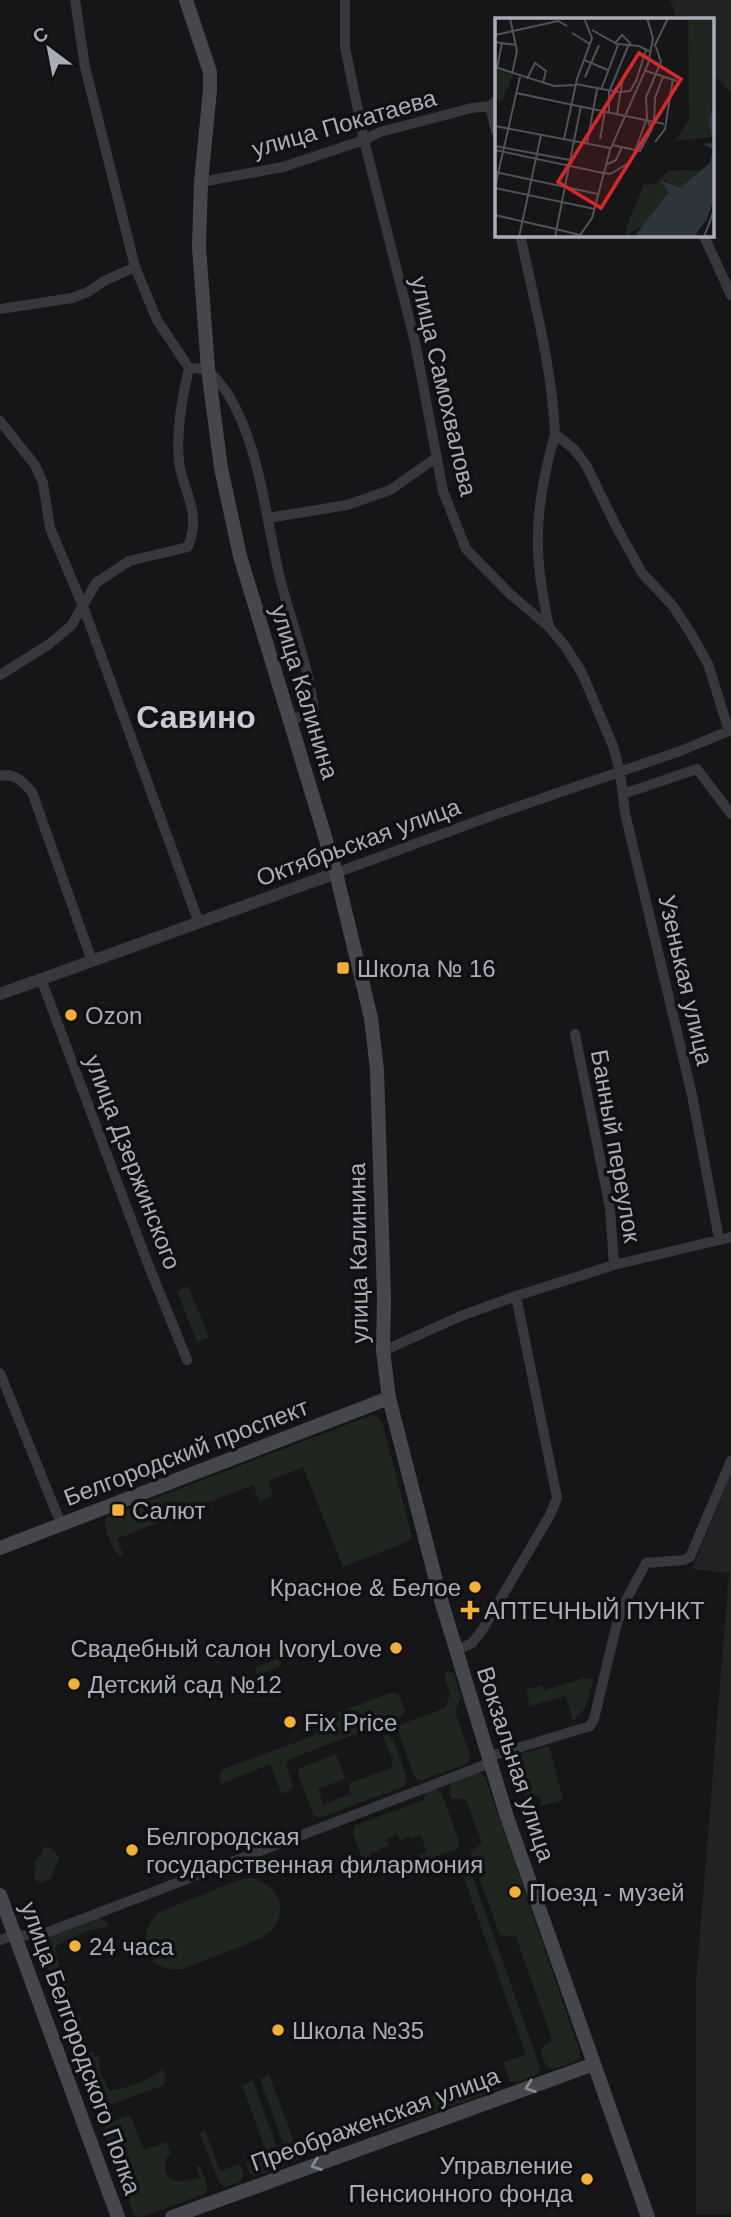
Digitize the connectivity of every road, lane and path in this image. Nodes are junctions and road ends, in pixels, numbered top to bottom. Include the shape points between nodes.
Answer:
1 (75, 0) edge
2 (345, 0) edge
3 (187, 1) edge
4 (493, 103) edge
5 (495, 122) edge
6 (364, 140) junction
7 (201, 182) junction
8 (520, 236) edge
9 (704, 236) edge
10 (135, 267) junction
11 (731, 295) edge
12 (0, 309) edge
13 (189, 368) junction
14 (208, 369) junction
15 (0, 421) edge
16 (555, 434) junction
17 (436, 458) junction
18 (268, 518) junction
19 (83, 606) junction
20 (549, 627) junction
21 (0, 675) edge
22 (290, 720) junction
23 (730, 731) edge
24 (620, 772) junction
25 (0, 776) edge
26 (623, 794) junction
27 (731, 814) edge
28 (336, 873) junction
29 (199, 923) junction
30 (92, 961) junction
31 (41, 979) junction
32 (0, 994) edge
33 (575, 1034) dead end
34 (731, 1237) edge
35 (719, 1239) junction
36 (614, 1265) junction
37 (516, 1296) junction
38 (383, 1352) junction
39 (187, 1360) dead end
40 (0, 1373) edge
41 (389, 1398) junction
42 (731, 1461) edge
43 (61, 1524) junction
44 (0, 1548) edge
45 (456, 1651) junction
46 (489, 1760) junction
47 (0, 1895) edge
48 (15, 1935) junction
49 (0, 1940) edge
50 (594, 2064) junction
51 (118, 2217) edge
52 (172, 2217) edge
53 (648, 2217) edge

1 - 10 street via 85,67
2 - 6 street, улица Самохвалова via 345,47
3 - 7 main road, улица Калинина via 210,72
4 - 5 street
4 - 6 street, улица Покатаева
6 - 7 street, улица Покатаева via 283,167
6 - 17 street, улица Самохвалова via 415,342
7 - 14 main road, улица Калинина via 199,247
8 - 16 street via 549,364
9 - 11 street
10 - 12 street via 72,298
10 - 13 street via 157,320
13 - 14 street
13 - 19 street via 178,439 179,465 193,516 188,547 129,561 96,583
14 - 18 street via 227,393 246,435
14 - 22 main road, улица Калинина via 230,517
15 - 19 street via 35,465 43,483 50,528
16 - 20 street via 546,465 538,535
16 - 23 street via 586,465 642,573 690,632 708,664
17 - 18 street via 390,491 347,505
17 - 20 street, улица Самохвалова via 443,491 466,549
18 - 22 street via 314,712
19 - 21 street via 72,626
19 - 29 street
20 - 24 street, улица Самохвалова via 582,673
22 - 28 main road, улица Калинина
23 - 24 street, Октябрьская улица
24 - 26 street, Узенькая улица
24 - 28 street, Октябрьская улица
25 - 30 street via 22,780 32,792
26 - 27 street via 697,769
26 - 35 street, Узенькая улица via 692,1095
28 - 29 street, Октябрьская улица
28 - 38 main road, улица Калинина via 371,1018 377,1070
29 - 30 street, Октябрьская улица
30 - 31 street, Октябрьская улица
31 - 32 street, Октябрьская улица
31 - 39 street, улица Дзержинского
33 - 36 street, Банный переулок via 610,1208
34 - 35 street
35 - 36 street
36 - 37 street
37 - 38 street
37 - 45 street via 556,1498 481,1632
38 - 41 main road, улица Калинина
40 - 43 street
41 - 43 main road, Белгородский проспект
41 - 45 main road, Вокзальная улица
42 - 46 street via 690,1557 646,1563 630,1592 617,1623 590,1726
43 - 44 main road, Белгородский проспект
45 - 46 main road, Вокзальная улица
46 - 48 street via 38,1936
46 - 50 main road, Вокзальная улица
47 - 48 main road, улица Белгородского Полка
48 - 49 street
48 - 51 main road, улица Белгородского Полка
50 -> 52 main road, Преображенская улица
50 - 53 main road, Вокзальная улица

